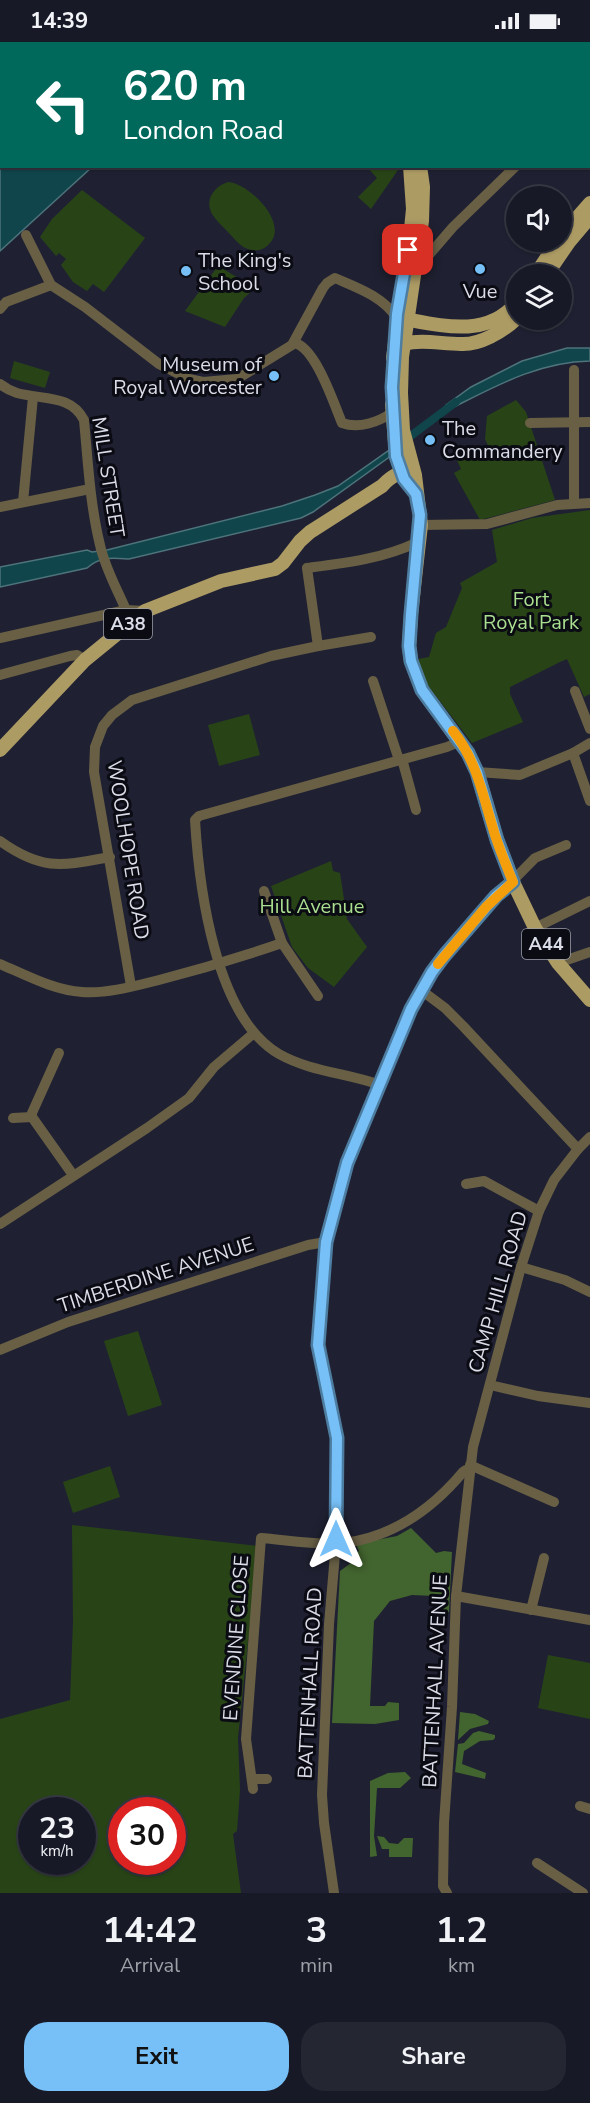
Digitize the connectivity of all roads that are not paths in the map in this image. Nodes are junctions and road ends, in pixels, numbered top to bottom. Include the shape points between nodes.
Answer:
1 (410, 168) edge
2 (420, 168) edge
3 (514, 168) edge
4 (590, 203) edge
5 (590, 217) edge
6 (572, 223) edge
7 (26, 235) dead end
8 (418, 242) junction
9 (435, 247) junction
10 (555, 264) edge
11 (413, 273) junction
12 (51, 285) junction
13 (0, 309) edge
14 (506, 312) edge
15 (404, 322) junction
16 (506, 327) edge
17 (489, 336) junction
18 (294, 343) junction
19 (403, 344) junction
20 (574, 370) dead end
21 (0, 384) edge
22 (33, 397) junction
23 (393, 412) junction
24 (378, 421) junction
25 (574, 422) junction
26 (590, 422) edge
27 (530, 423) dead end
28 (397, 432) junction
29 (405, 469) junction
30 (90, 489) junction
31 (23, 502) junction
32 (574, 503) junction
33 (590, 503) edge
34 (0, 507) edge
35 (420, 525) junction
36 (418, 548) junction
37 (291, 554) junction
38 (307, 568) junction
39 (126, 610) junction
40 (146, 611) junction
41 (371, 637) dead end
42 (0, 638) edge
43 (318, 646) junction
44 (86, 660) junction
45 (0, 675) edge
46 (373, 687) dead end
47 (575, 691) dead end
48 (590, 729) edge
49 (461, 741) junction
50 (590, 742) edge
51 (0, 750) edge
52 (573, 753) junction
53 (400, 760) junction
54 (477, 772) junction
55 (590, 801) edge
56 (416, 810) dead end
57 (0, 841) edge
58 (566, 845) dead end
59 (110, 856) junction
60 (513, 882) junction
61 (264, 891) dead end
62 (590, 901) edge
63 (536, 928) junction
64 (282, 943) junction
65 (590, 952) edge
66 (558, 963) junction
67 (0, 964) edge
68 (219, 964) junction
69 (131, 987) junction
70 (421, 990) junction
71 (318, 996) dead end
72 (590, 1000) edge
73 (254, 1032) junction
74 (59, 1053) dead end
75 (380, 1084) junction
76 (32, 1117) junction
77 (13, 1118) dead end
78 (590, 1137) edge
79 (578, 1149) junction
80 (73, 1175) junction
81 (466, 1184) dead end
82 (539, 1210) junction
83 (0, 1224) edge
84 (326, 1242) junction
85 (521, 1267) junction
86 (590, 1292) edge
87 (0, 1350) edge
88 (490, 1385) junction
89 (590, 1403) edge
90 (470, 1468) junction
91 (554, 1502) dead end
92 (336, 1543) junction
93 (544, 1558) dead end
94 (456, 1596) junction
95 (531, 1610) junction
96 (590, 1620) edge
97 (267, 1779) dead end
98 (537, 1863) dead end
99 (334, 1893) edge
100 (447, 1893) edge
101 (583, 1893) edge

1 - 15 main road, A44 via 413,209
2 - 8 main road, A44 via 423,206
3 - 9 street
4 - 6 main road
5 - 10 main road
7 - 12 street
8 - 9 street via 425,249
8 - 11 main road, A44
9 - 11 street
11 - 15 main road, A44
12 - 13 street via 6,302
12 - 18 street via 159,364 189,379 237,379
14 - 15 main road via 476,327
15 - 17 main road via 459,336
15 - 18 street via 368,293 335,278 323,288
15 - 19 main road, A44
15 - 23 main road, A44 via 392,387
16 - 17 main road
17 - 19 main road via 474,344
18 - 24 street via 304,348 316,366 342,423
19 - 28 main road, A44
20 - 25 street
21 - 22 street, MILL STREET
22 - 30 street, MILL STREET via 63,400 79,411 84,420
22 - 31 street
23 - 24 street
23 - 28 main road, A44
24 - 28 street
25 - 26 street
25 - 27 street
25 - 32 street
28 - 29 main road, A44
29 - 35 main road, A44
29 - 37 main road, A38 via 310,532
30 - 31 street
30 - 39 street, MILL STREET via 100,546
31 - 34 street
32 - 33 street
32 - 35 street via 487,524
35 - 36 main road, A44
36 - 38 street
36 - 49 main road, A44 via 411,661 430,701
37 - 38 street
37 - 40 main road, A38 via 275,569 221,581
38 - 43 street
39 - 40 street
39 - 42 street
40 - 44 main road, A38
41 - 43 street, WOOLHOPE ROAD
43 - 59 street, WOOLHOPE ROAD via 271,656 132,700 112,715 95,747 94,772
44 - 45 street via 70,656
44 - 51 main road, A38
46 - 53 street
47 - 48 street
49 - 53 street
49 - 54 main road, A44
50 - 52 street
52 - 54 street via 520,775
52 - 55 street
53 - 56 street
53 - 68 street via 195,819 200,872
54 - 60 main road, A44
57 - 59 street via 17,853 48,864 67,865
58 - 60 street, BATTENHALL ROAD via 535,858
59 - 69 street, WOOLHOPE ROAD
60 - 63 main road, A44
60 - 70 street, BATTENHALL ROAD via 454,944
61 - 64 street
62 - 63 street
63 - 66 main road, A44
64 - 68 street
64 - 71 street
65 - 66 street
66 - 72 main road, A44
67 - 69 street via 44,983 82,992
68 - 69 street
68 - 73 street via 238,1012
70 - 75 street, BATTENHALL ROAD
70 - 79 street via 446,1008
73 - 75 street via 293,1061
73 - 80 street via 214,1067 189,1098
74 - 76 street
75 - 84 street, BATTENHALL ROAD via 347,1163
76 - 77 street
76 - 80 street
78 - 79 street, CAMP HILL ROAD
79 - 82 street, CAMP HILL ROAD via 554,1180
80 - 83 street
81 - 82 street via 484,1181
82 - 85 street, CAMP HILL ROAD
84 - 87 street, TIMBERDINE AVENUE via 68,1322
84 - 92 street, BATTENHALL ROAD via 318,1345 337,1438
85 - 86 street
85 - 88 street, CAMP HILL ROAD
88 - 89 street
88 - 90 street, CAMP HILL ROAD
90 - 91 street
90 - 92 street via 422,1513 388,1532
90 - 94 street, BATTENHALL AVENUE
92 - 97 street, EVENDINE CLOSE via 261,1538 246,1739 253,1784
92 - 99 street, BATTENHALL ROAD via 322,1795
93 - 95 street
94 - 95 street
94 - 100 street, BATTENHALL AVENUE via 444,1823
95 - 96 street
98 - 101 street

